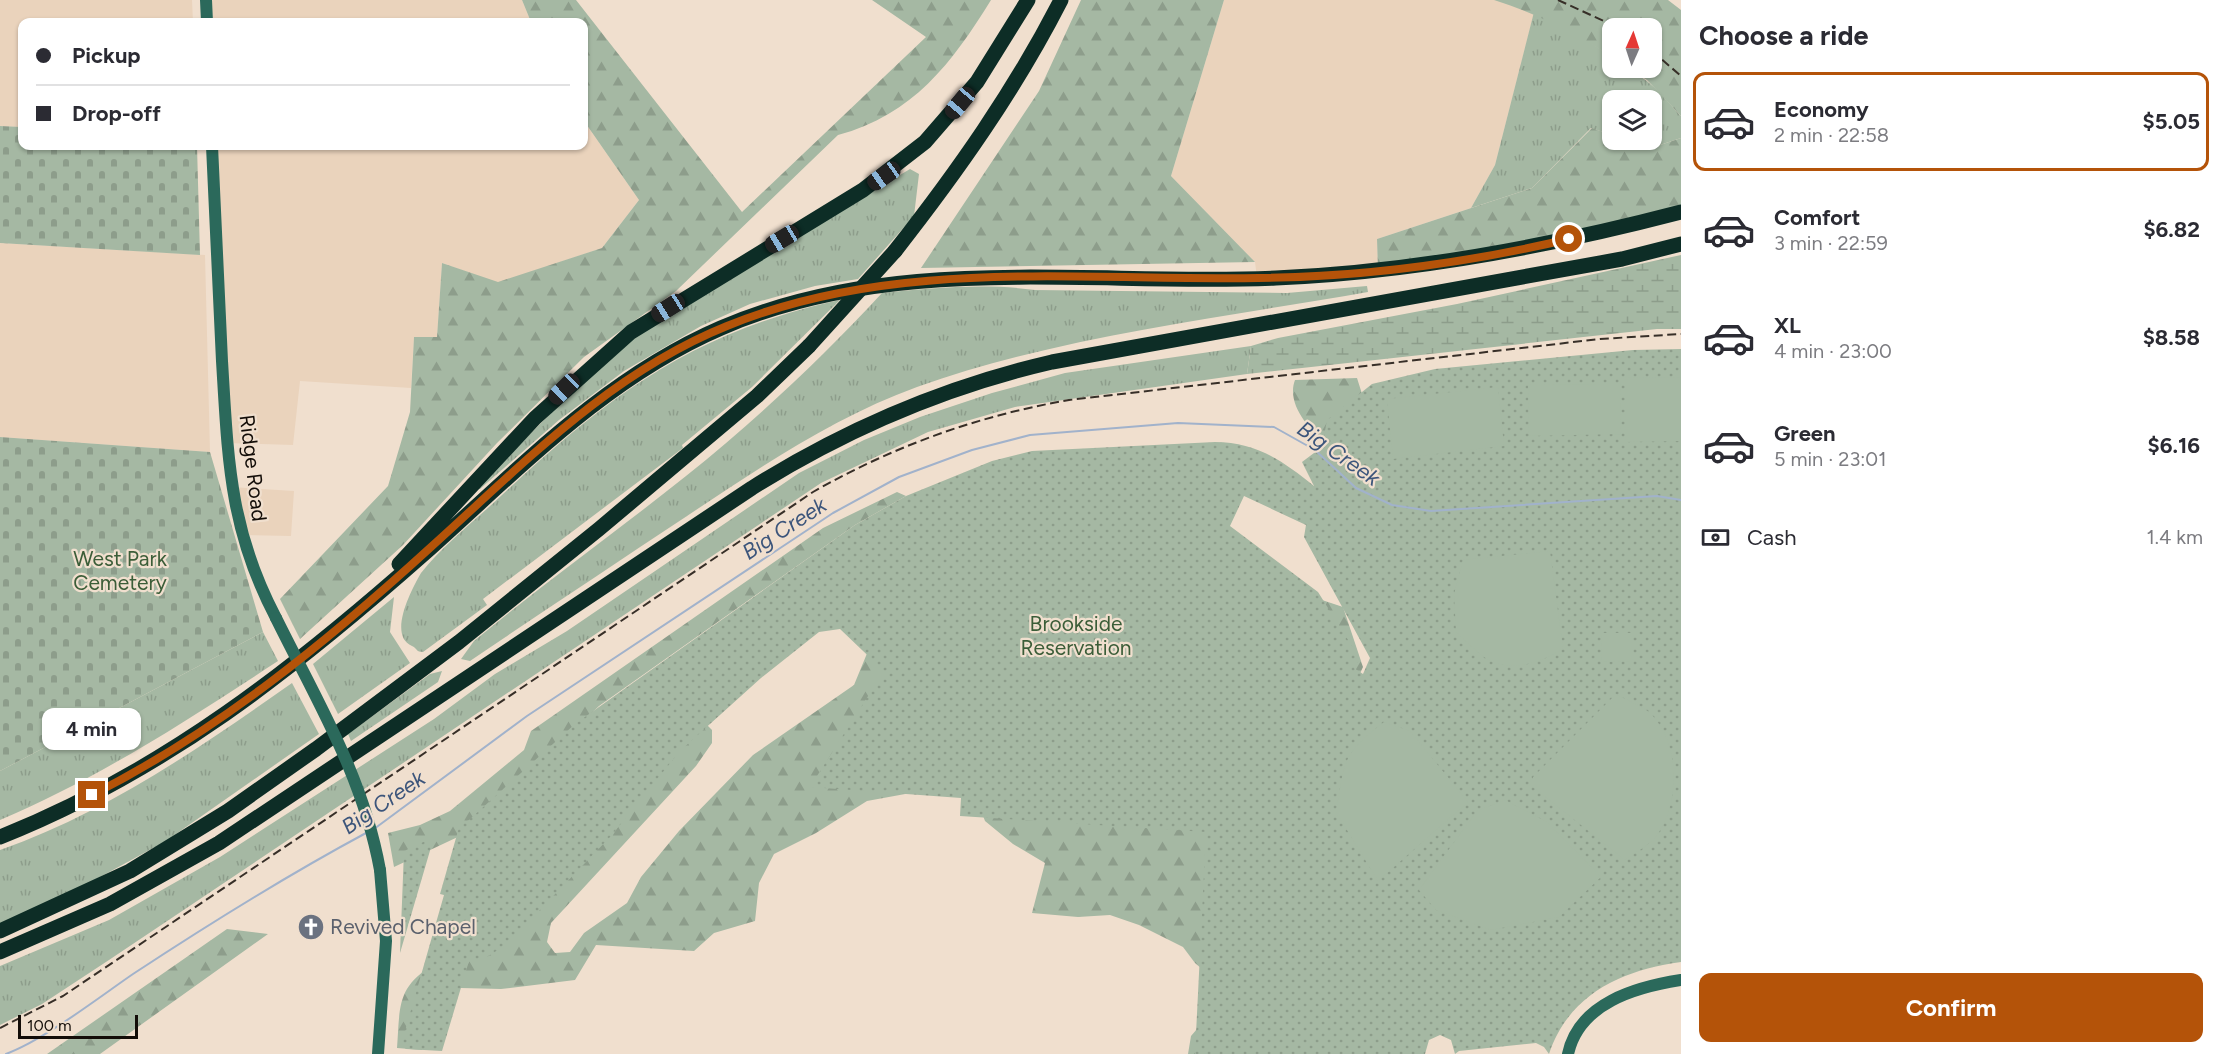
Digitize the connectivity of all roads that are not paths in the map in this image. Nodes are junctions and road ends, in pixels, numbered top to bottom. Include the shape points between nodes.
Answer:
1 (206, 0) edge
2 (1028, 0) edge
3 (1061, 0) edge
4 (207, 18) edge
5 (213, 150) edge
6 (1681, 212) edge
7 (1681, 236) edge
8 (1681, 244) edge
9 (1512, 278) junction
10 (319, 645) junction
11 (0, 837) edge
12 (0, 931) edge
13 (0, 952) edge
14 (1681, 980) edge
15 (378, 1054) edge
16 (1568, 1054) edge

1 - 4 main road
2 - 10 highway via 977,81 925,142 863,190 672,305 592,364 535,418 387,578
3 - 12 highway, bridge via 998,109 895,251 809,346 757,396 459,642 308,755 228,811 130,871
5 - 15 main road, Ridge Road, bridge via 231,487 250,561 352,769 365,804 380,870 386,940
6 - 10 highway via 1532,248 1416,267 1272,278 943,279 847,291 781,306 697,339 613,390 543,445
7 - 9 highway
8 - 9 highway
9 - 13 highway via 1043,364 944,392 876,420 752,488 219,843 110,904
10 - 11 highway via 166,754 77,802
14 - 16 main road via 1615,997 1584,1022 1574,1035

